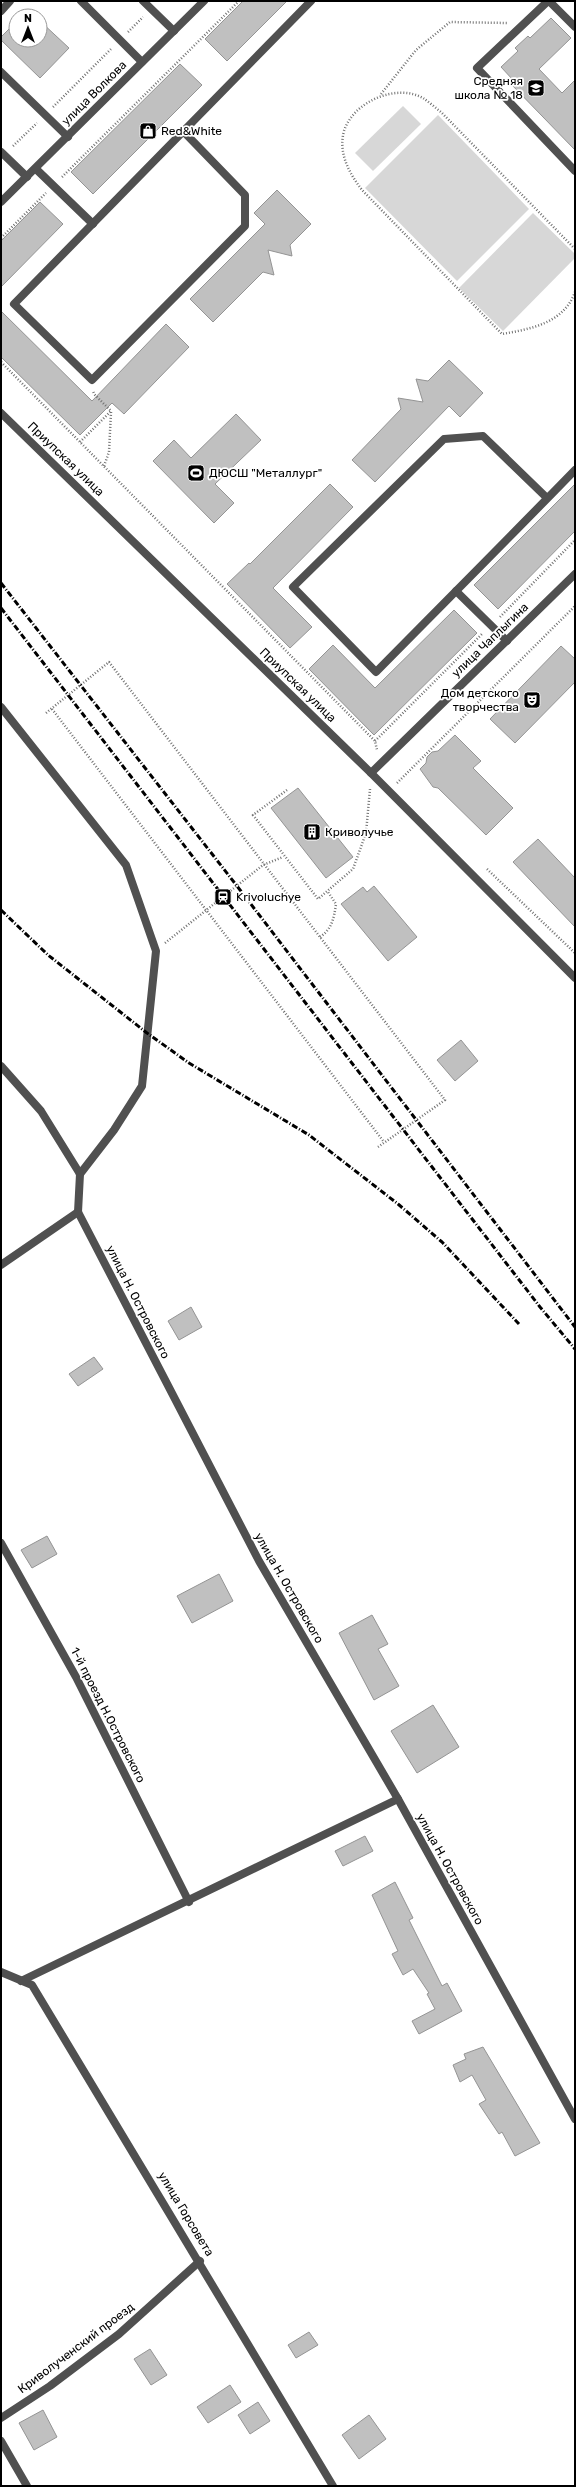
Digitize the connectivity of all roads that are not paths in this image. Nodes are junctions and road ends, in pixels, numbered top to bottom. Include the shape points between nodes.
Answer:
1 (10, 1) edge
2 (81, 1) edge
3 (143, 1) edge
4 (204, 1) edge
5 (311, 1) edge
6 (548, 1) edge
7 (1, 11) edge
8 (575, 27) edge
9 (174, 31) junction
10 (142, 62) junction
11 (1, 72) edge
12 (183, 131) junction
13 (68, 137) junction
14 (2, 154) edge
15 (36, 168) junction
16 (575, 171) edge
17 (27, 177) junction
18 (1, 202) edge
19 (93, 224) junction
20 (1, 413) edge
21 (575, 470) edge
22 (547, 498) junction
23 (575, 574) edge
24 (456, 591) junction
25 (507, 641) junction
26 (1, 707) edge
27 (371, 773) junction
28 (575, 978) edge
29 (1, 1066) edge
30 (80, 1174) junction
31 (78, 1212) junction
32 (1, 1265) edge
33 (1, 1543) edge
34 (398, 1799) junction
35 (189, 1902) junction
36 (1, 1972) edge
37 (21, 1981) junction
38 (575, 2119) edge
39 (200, 2261) junction
40 (1, 2418) edge
41 (1, 2442) edge
42 (27, 2486) edge
43 (333, 2486) edge

1 - 7 street
2 - 10 street
3 - 9 street
4 - 9 street, улица Волкова
5 - 12 street
6 - 8 street
6 - 16 street via 477,68
9 - 10 street, улица Волкова
10 - 13 street, улица Волкова
11 - 13 street
12 - 19 street
12 - 19 street via 245,195 246,226 92,380 14,304
13 - 15 street, улица Волкова
14 - 17 street
15 - 17 street, улица Волкова
15 - 19 street
17 - 18 street, улица Волкова
20 - 27 street, Приупская улица
21 - 22 street
22 - 24 street
22 - 24 street via 483,436 444,439 293,587 376,672
23 - 25 street, улица Чаплыгина
24 - 25 street
25 - 27 street, улица Чаплыгина
26 - 30 street via 126,865 156,951 142,1086 114,1130
27 - 28 street, Приупская улица
29 - 30 street via 41,1111
30 - 31 street
31 - 32 street
31 - 34 street, улица Н. Островского via 258,1561
33 - 35 street, 1-й проезд Н.Островского via 76,1676
34 - 35 street
34 - 38 street, улица Н. Островского
35 - 37 street
36 - 37 street, улица Горсовета
37 - 39 street, улица Горсовета via 32,1985
39 - 40 street, Криволученский проезд via 119,2334 50,2386
39 - 43 street, улица Горсовета
41 - 42 street

